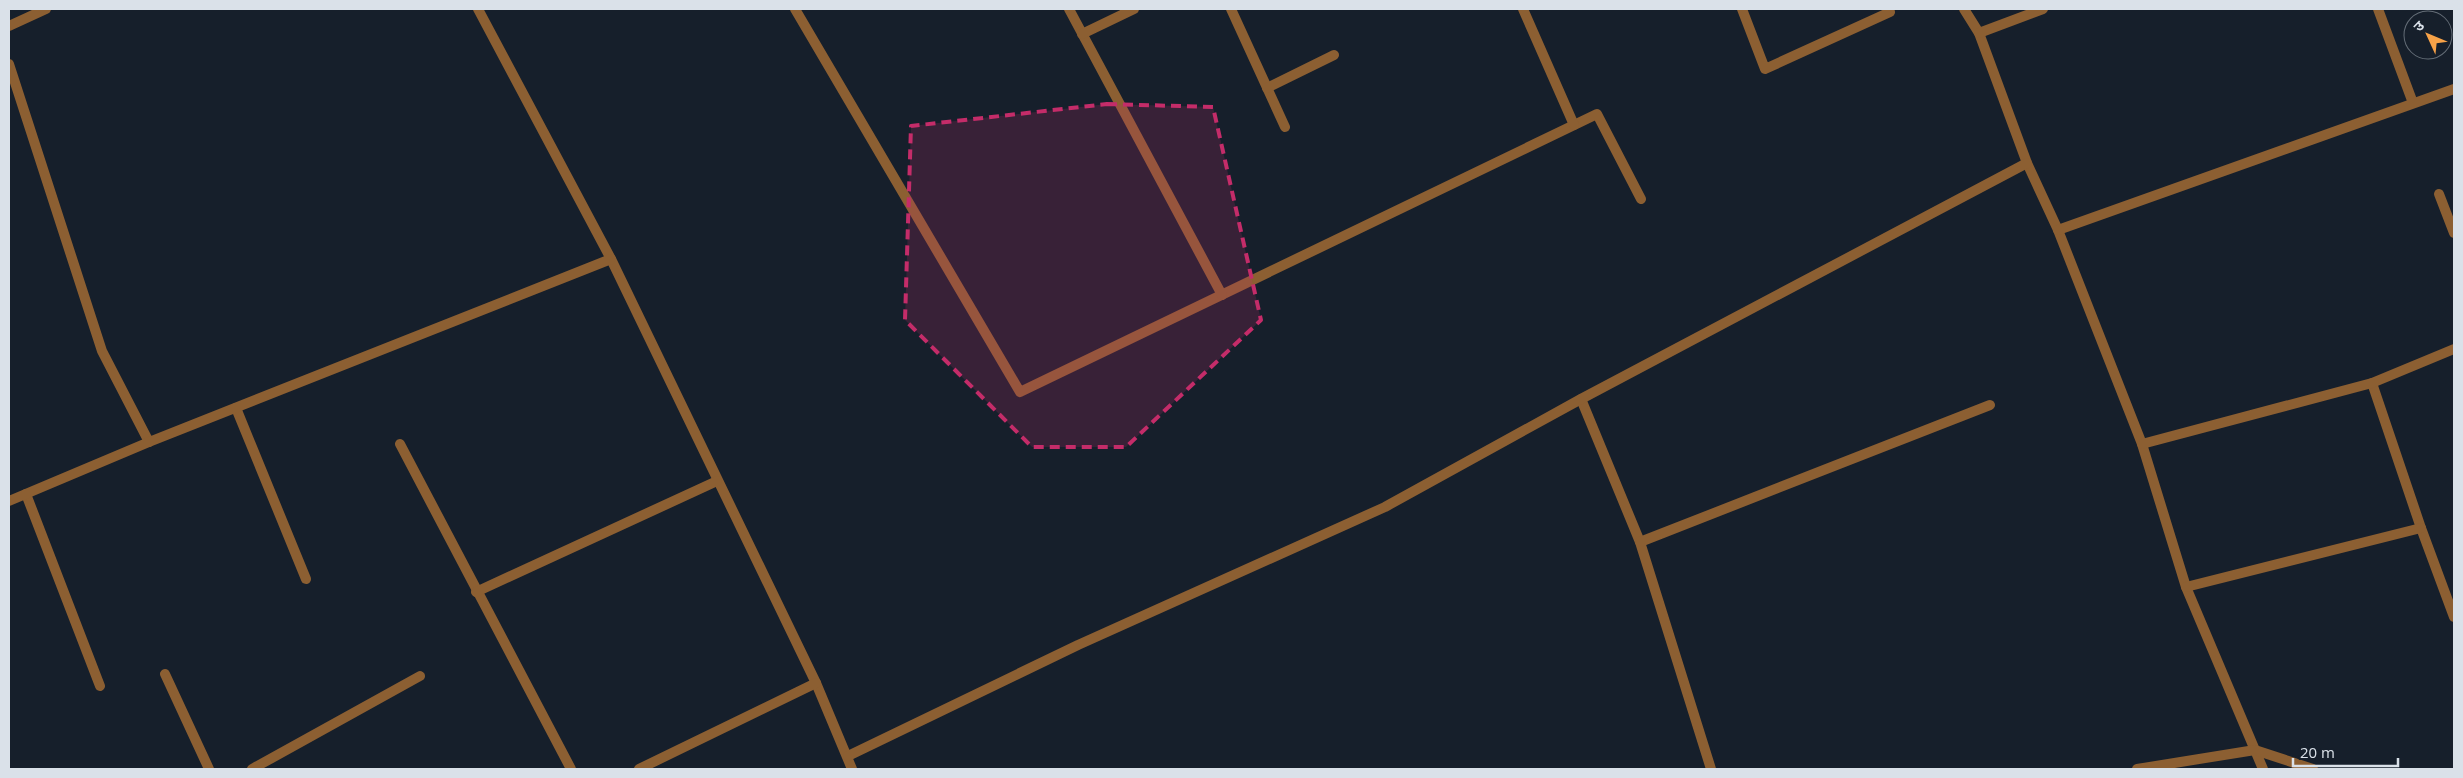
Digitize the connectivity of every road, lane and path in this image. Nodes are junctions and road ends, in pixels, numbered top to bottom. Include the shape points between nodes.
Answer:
1 (46, 9) edge
2 (478, 9) edge
3 (795, 9) edge
4 (1068, 9) edge
5 (1134, 9) edge
6 (1231, 9) edge
7 (1523, 9) edge
8 (1742, 9) edge
9 (1964, 9) edge
10 (2043, 9) edge
11 (2378, 9) edge
12 (1892, 10) edge
13 (9, 26) edge
14 (1979, 33) junction
15 (1082, 34) junction
16 (1334, 55) dead end
17 (9, 64) edge
18 (1267, 88) junction
19 (2454, 89) edge
20 (2414, 103) junction
21 (1574, 125) junction
22 (1285, 127) dead end
23 (2028, 163) junction
24 (2439, 194) dead end
25 (1641, 199) dead end
26 (2058, 230) junction
27 (2454, 232) edge
28 (611, 258) junction
29 (1222, 295) junction
30 (2454, 348) edge
31 (2372, 383) junction
32 (1581, 399) junction
33 (1990, 405) dead end
34 (236, 408) junction
35 (150, 442) junction
36 (400, 444) dead end
37 (2142, 444) junction
38 (718, 481) junction
39 (26, 494) junction
40 (9, 501) edge
41 (2421, 528) junction
42 (1640, 542) junction
43 (306, 579) dead end
44 (2186, 587) junction
45 (476, 592) junction
46 (2454, 617) edge
47 (165, 674) dead end
48 (420, 676) dead end
49 (816, 683) junction
50 (100, 686) dead end
51 (2256, 750) junction
52 (848, 756) junction
53 (209, 769) edge
54 (252, 769) edge
55 (571, 769) edge
56 (639, 769) edge
57 (852, 769) edge
58 (1711, 769) edge
59 (2137, 769) edge
60 (2263, 769) edge
61 (2313, 769) edge

1 - 13 street
2 - 28 street
3 - 29 street via 1020,392
4 - 15 street
5 - 15 street
6 - 18 street
7 - 21 street
8 - 12 street via 1765,69
9 - 14 street
10 - 14 street
11 - 20 street
14 - 23 street
15 - 29 street
16 - 18 street
17 - 35 street via 102,351
18 - 22 street
19 - 20 street
20 - 26 street
21 - 25 street via 1597,114
21 - 29 street
23 - 26 street
23 - 32 street
24 - 27 street
26 - 37 street
28 - 34 street
28 - 38 street
30 - 31 street
31 - 37 street
31 - 41 street
32 - 42 street
32 - 52 street via 1385,506 1078,645
33 - 42 street
34 - 35 street
34 - 43 street
35 - 39 street
36 - 45 street
37 - 44 street
38 - 45 street
38 - 49 street
39 - 40 street
39 - 50 street
41 - 44 street
41 - 46 street
42 - 58 street
44 - 51 street
45 - 55 street
47 - 53 street
48 - 54 street
49 - 52 street
49 - 56 street
51 - 59 street
51 - 60 street
51 - 61 street
52 - 57 street

